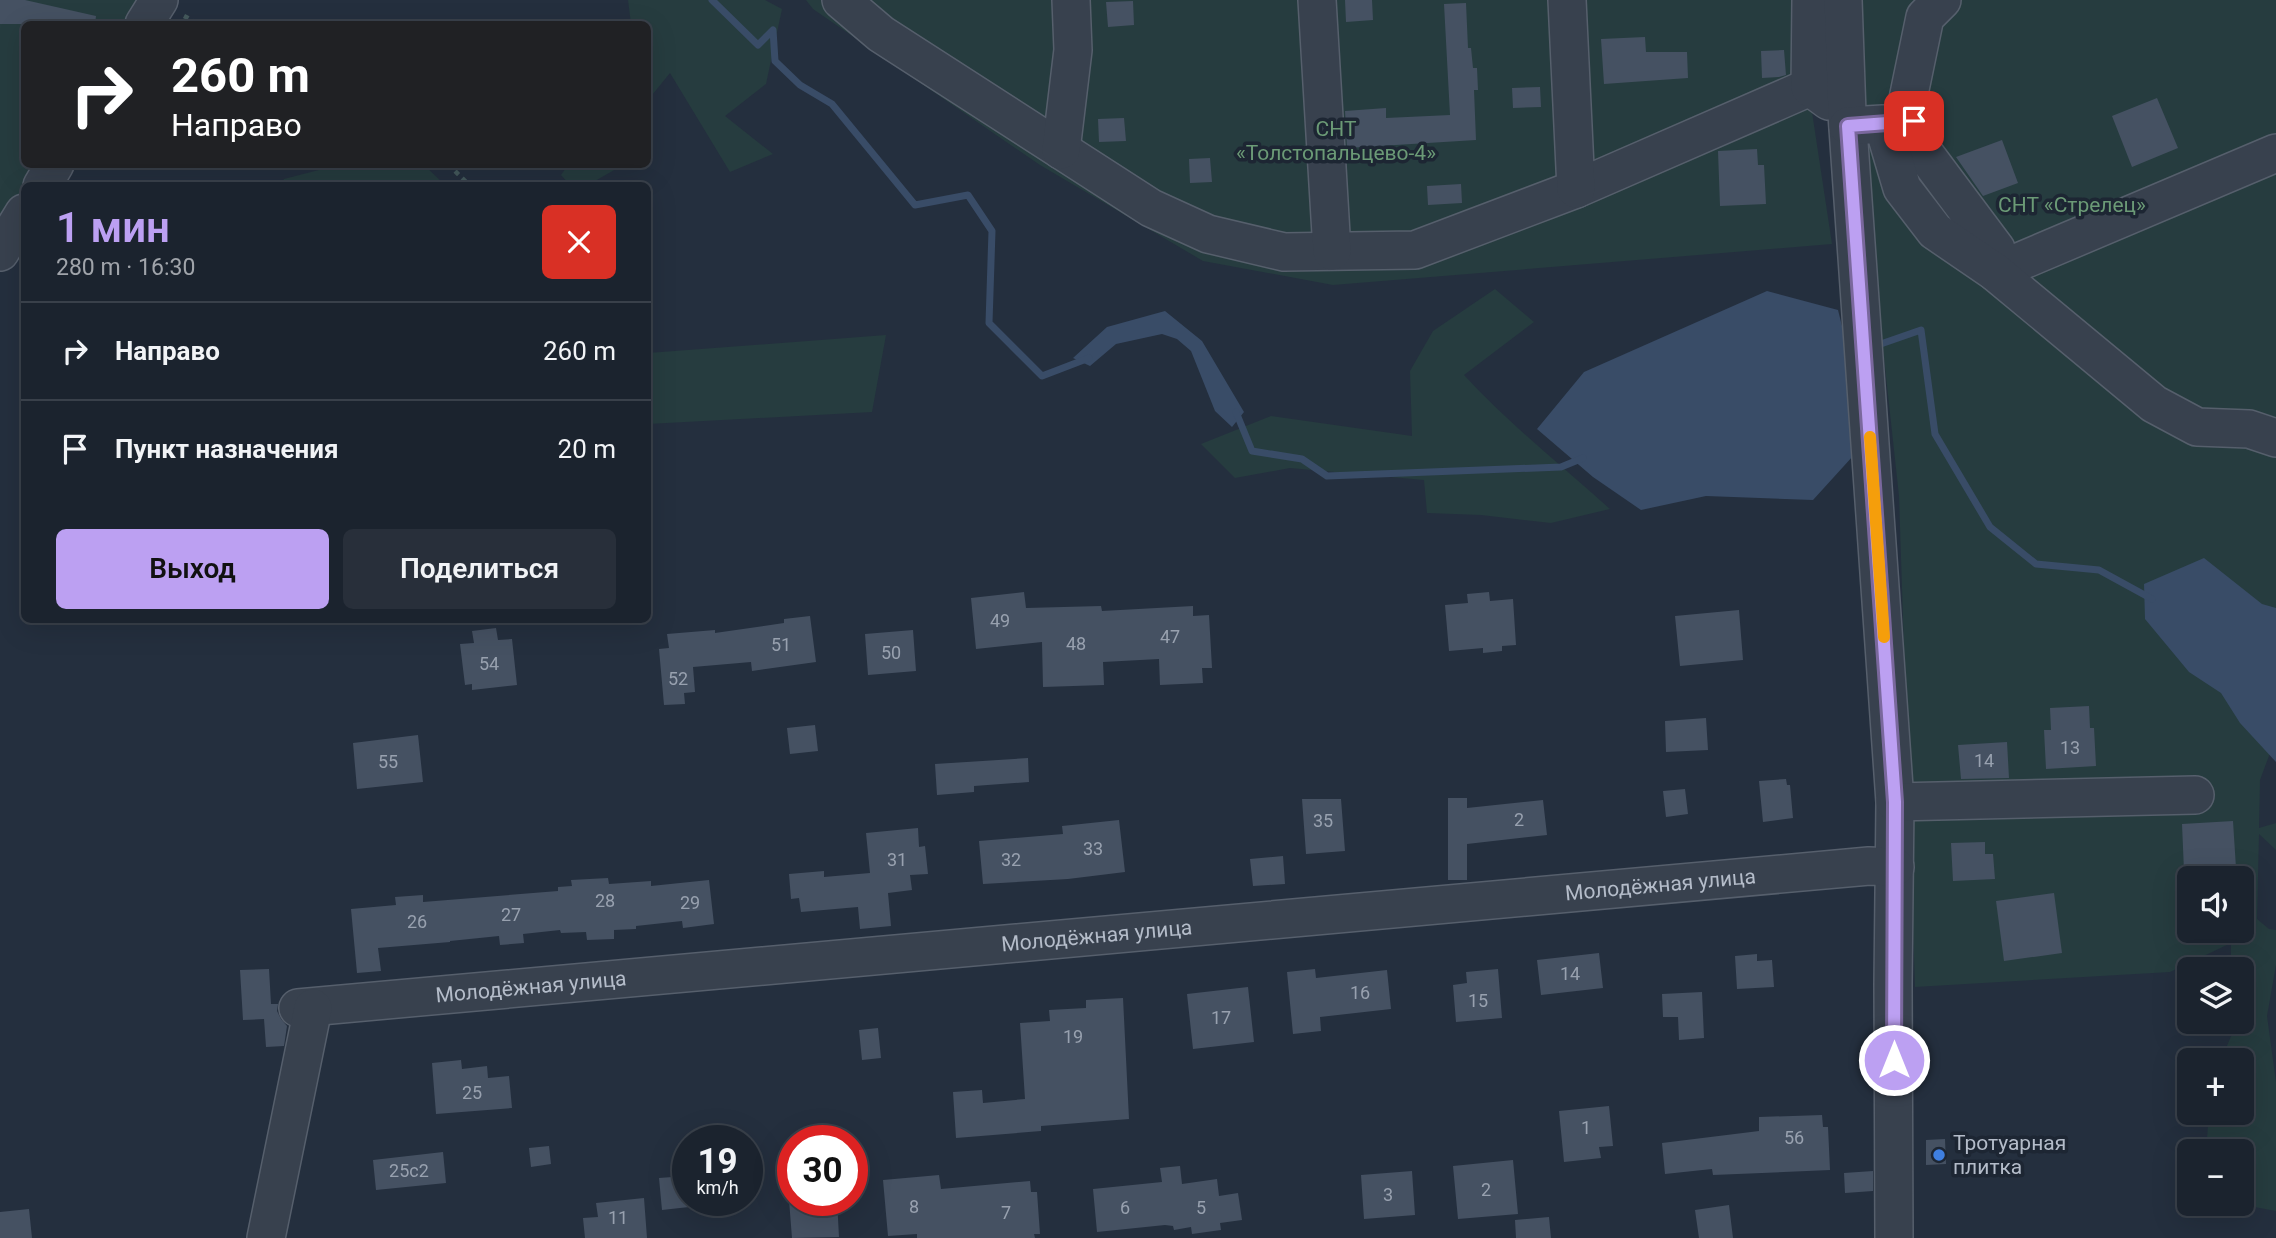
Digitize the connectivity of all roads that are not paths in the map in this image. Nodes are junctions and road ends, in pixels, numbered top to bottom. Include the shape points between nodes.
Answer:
1 (159, 0) edge
2 (841, 0) edge
3 (1071, 0) edge
4 (1317, 0) edge
5 (1567, 0) edge
6 (1811, 0) edge
7 (1843, 0) edge
8 (1942, 0) edge
9 (146, 21) edge
10 (1810, 87) junction
11 (1873, 121) junction
12 (1061, 150) junction
13 (2276, 153) edge
14 (1576, 188) junction
15 (21, 219) edge
16 (1332, 251) junction
17 (0, 252) edge
18 (1995, 272) junction
19 (2267, 428) edge
20 (2195, 795) dead end
21 (1895, 802) junction
22 (1895, 867) junction
23 (266, 1238) edge
24 (1894, 1238) edge

1 - 9 street
2 - 12 street via 881,34
3 - 12 street via 1073,50
4 - 16 street
5 - 14 street
6 - 10 street
7 - 11 street
8 - 11 street via 1925,17 1908,99
10 - 11 street
10 - 14 street
11 - 18 street via 1902,188 1935,231
11 - 21 street
12 - 16 street via 1151,208 1208,234 1284,252
13 - 18 street
14 - 16 street via 1415,250
15 - 17 street
18 - 19 street via 2154,404 2197,427
20 - 21 street
21 - 22 street
22 - 23 street, Молодёжная улица via 305,1008
22 - 24 street

